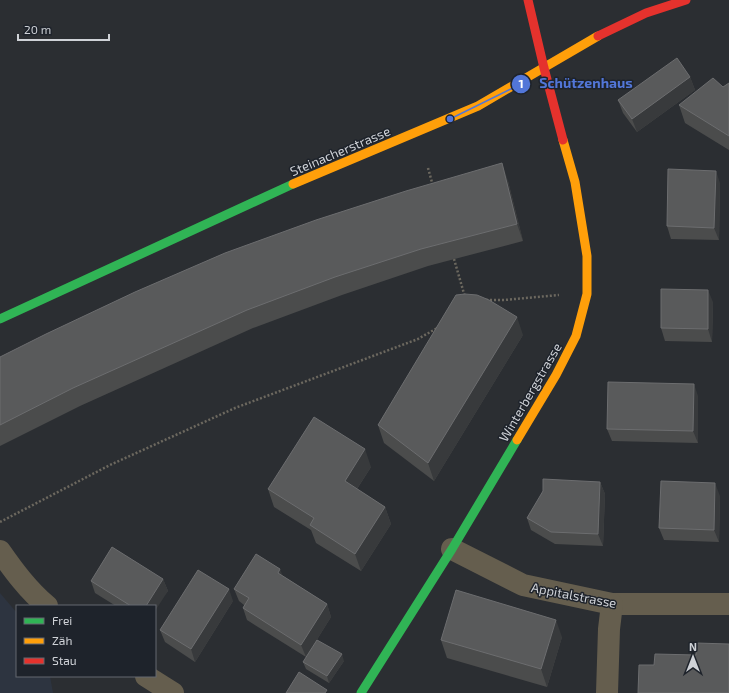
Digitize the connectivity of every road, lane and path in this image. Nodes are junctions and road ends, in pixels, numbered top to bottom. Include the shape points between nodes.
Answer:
1 (528, 0) edge
2 (686, 0) edge
3 (544, 68) junction
4 (428, 168) dead end
5 (435, 192) edge
6 (454, 259) edge
7 (566, 294) dead end
8 (465, 299) edge
9 (481, 300) edge
10 (0, 319) edge
11 (441, 326) edge
12 (0, 522) edge
13 (452, 549) junction
14 (0, 551) edge
15 (612, 604) junction
16 (729, 604) edge
17 (46, 605) edge
18 (148, 677) edge
19 (173, 693) edge
20 (361, 693) edge
21 (607, 693) edge

1 - 3 street, Winterbergstrasse
2 - 3 street, Steinacherstrasse via 646,13 597,36
3 - 10 street, Steinacherstrasse via 478,106 313,175
3 - 13 street, Winterbergstrasse via 575,182 587,256 587,294 576,336 556,375
4 - 5 path
6 - 8 path
7 - 9 path
11 - 12 path via 418,339 235,408 110,464
13 - 15 street, Appitalstrasse via 523,585
13 - 20 street, Winterbergstrasse
14 - 17 street via 35,596
15 - 16 street, Appitalstrasse
15 - 21 street
18 - 19 street

